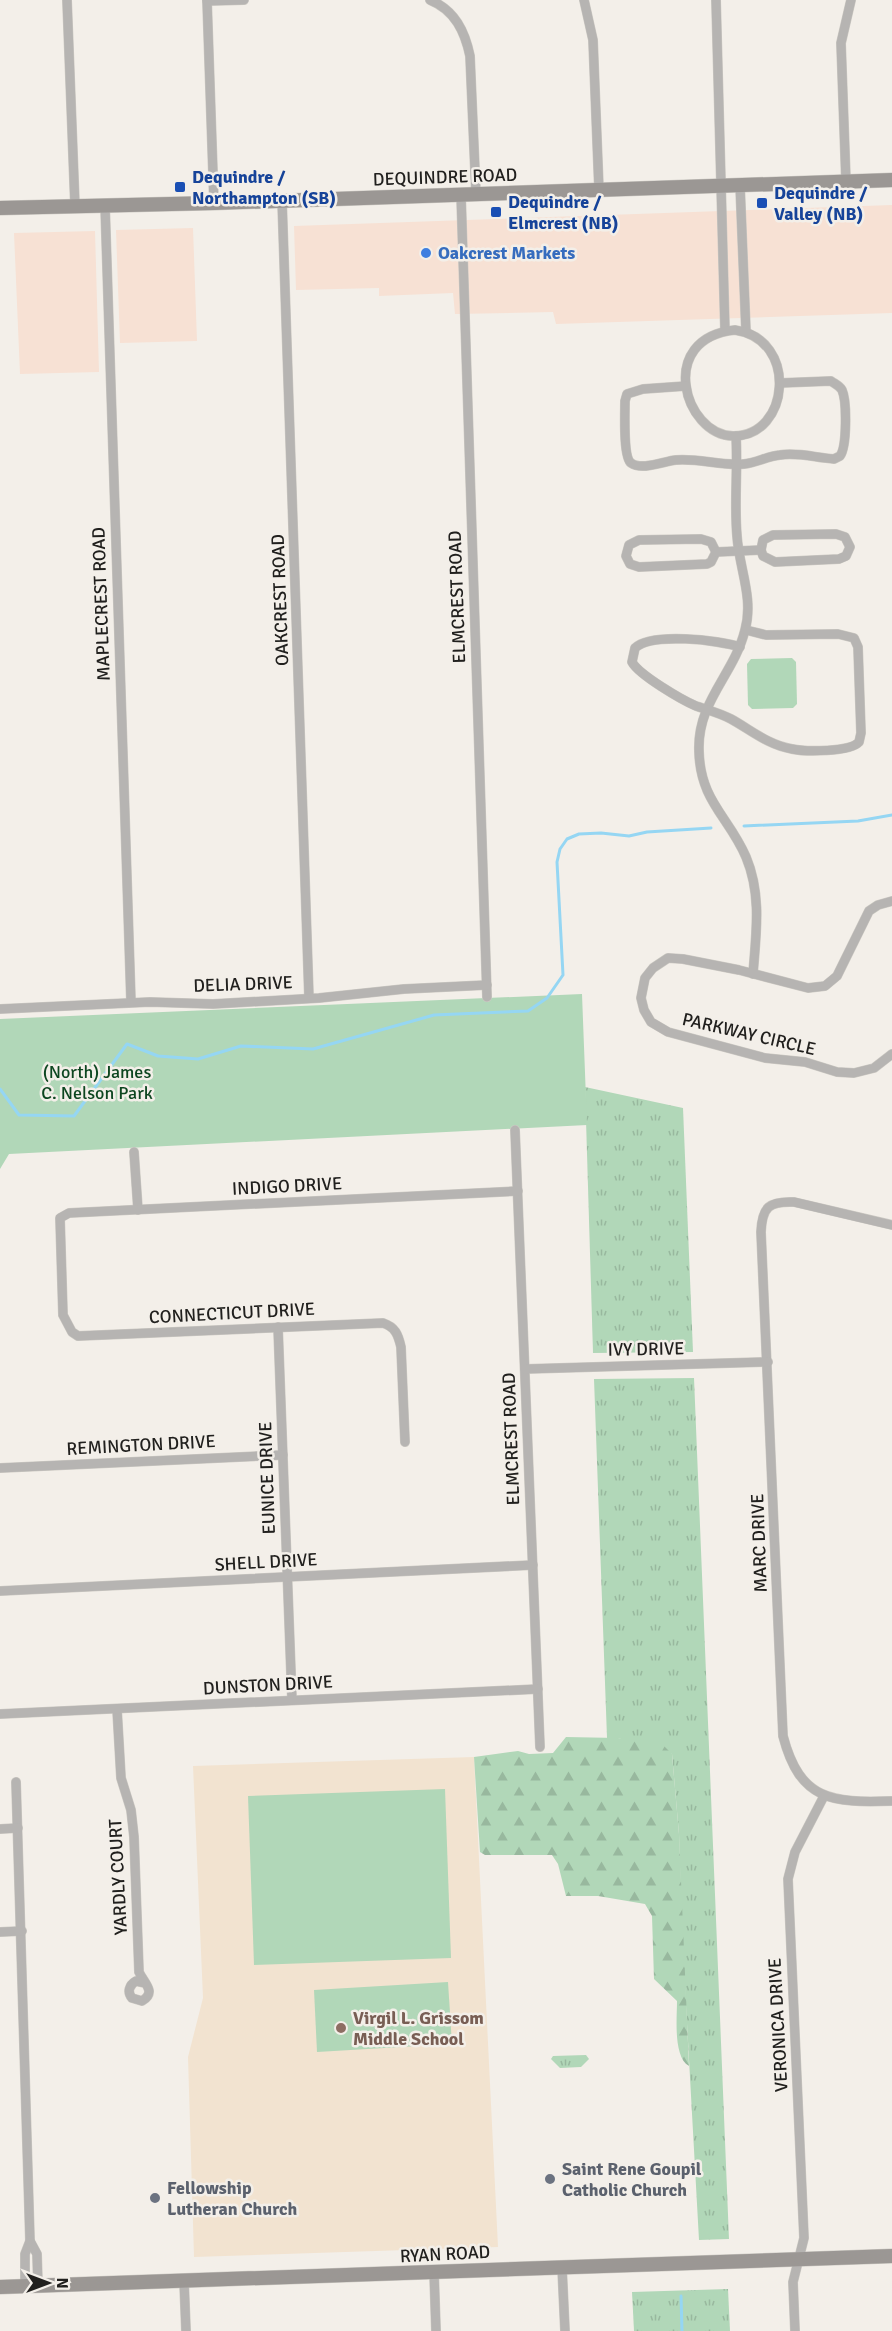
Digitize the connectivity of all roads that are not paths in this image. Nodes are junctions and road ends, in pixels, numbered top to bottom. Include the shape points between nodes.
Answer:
1 (67, 0) edge
2 (244, 0) edge
3 (430, 0) edge
4 (584, 0) edge
5 (716, 0) edge
6 (851, 0) edge
7 (207, 1) edge
8 (892, 180) edge
9 (846, 182) junction
10 (740, 184) junction
11 (722, 185) junction
12 (599, 190) junction
13 (476, 194) junction
14 (461, 195) junction
15 (282, 200) junction
16 (214, 203) junction
17 (105, 205) junction
18 (75, 206) junction
19 (0, 208) edge
20 (730, 330) junction
21 (746, 332) junction
22 (780, 383) junction
23 (686, 386) junction
24 (736, 436) junction
25 (737, 464) junction
26 (761, 550) junction
27 (738, 551) junction
28 (716, 552) junction
29 (746, 630) junction
30 (740, 647) junction
31 (706, 708) junction
32 (892, 901) edge
33 (753, 974) junction
34 (487, 985) junction
35 (487, 997) dead end
36 (309, 998) junction
37 (131, 1002) junction
38 (0, 1009) edge
39 (892, 1054) edge
40 (515, 1130) dead end
41 (134, 1152) dead end
42 (518, 1191) junction
43 (138, 1210) junction
44 (60, 1218) joint
45 (892, 1225) edge
46 (278, 1327) junction
47 (768, 1362) junction
48 (525, 1369) junction
49 (405, 1442) dead end
50 (283, 1455) junction
51 (0, 1468) edge
52 (533, 1566) junction
53 (288, 1578) junction
54 (0, 1591) edge
55 (538, 1689) junction
56 (292, 1700) junction
57 (117, 1709) junction
58 (0, 1714) edge
59 (540, 1747) dead end
60 (16, 1782) dead end
61 (824, 1796) junction
62 (892, 1801) edge
63 (18, 1828) junction
64 (0, 1829) edge
65 (22, 1931) junction
66 (0, 1932) edge
67 (139, 1972) junction
68 (133, 1983) junction
69 (145, 1983) junction
70 (892, 2256) edge
71 (798, 2259) junction
72 (562, 2267) junction
73 (434, 2272) junction
74 (184, 2281) junction
75 (32, 2286) junction
76 (0, 2287) edge
77 (186, 2331) edge
78 (436, 2331) edge
79 (565, 2331) edge
80 (795, 2331) edge

1 - 18 street
2 - 7 street
3 - 13 street via 454,18 467,42
4 - 12 street via 593,40
5 - 11 street
6 - 9 street via 841,43
7 - 16 street
8 - 9 main road, DEQUINDRE ROAD
9 - 10 main road, DEQUINDRE ROAD
10 - 11 main road, DEQUINDRE ROAD
10 - 21 street
11 - 12 main road, DEQUINDRE ROAD
11 - 20 street
12 - 13 main road, DEQUINDRE ROAD
13 - 14 main road, DEQUINDRE ROAD
14 - 15 main road, DEQUINDRE ROAD
14 - 34 street, ELMCREST ROAD
15 - 16 main road, DEQUINDRE ROAD
15 - 36 street, OAKCREST ROAD
16 - 17 main road, DEQUINDRE ROAD
17 - 18 main road, DEQUINDRE ROAD
17 - 37 street, MAPLECREST ROAD
18 - 19 main road, DEQUINDRE ROAD
20 - 21 street
20 - 23 street via 697,345 687,364
21 - 22 street via 771,349
22 - 24 street via 768,419 755,431
22 - 25 street via 831,381 838,385 843,395 843,452 834,459 788,454
23 - 24 street via 704,423 718,433
23 - 25 street via 627,394 628,460 638,466 681,459
24 - 25 street
25 - 27 street
26 - 26 street via 763,556 775,562 839,559 846,556 850,547 845,537 836,534 773,535 763,540
26 - 27 street
27 - 28 street
27 - 29 street via 748,594
28 - 28 street via 711,542 701,539 639,540 630,545 626,556 630,564 639,567 702,565 711,562
29 - 30 street
29 - 31 street via 766,635 837,634 854,638 858,648 859,742 844,749 792,749 762,739
30 - 31 street
30 - 31 street via 693,639 645,641 635,648 632,662 637,669
31 - 33 street via 699,740 700,772 712,804 750,868 757,902
32 - 33 street, PARKWAY CIRCLE via 868,911 837,976 825,986 808,988
33 - 39 street, PARKWAY CIRCLE via 668,958 645,978 641,998 644,1010 651,1022 668,1032 837,1072 866,1071
34 - 35 street, ELMCREST ROAD
34 - 36 street, DELIA DRIVE
36 - 37 street, DELIA DRIVE via 213,1004
37 - 38 street, DELIA DRIVE
40 - 42 street, ELMCREST ROAD
41 - 43 street
42 - 43 street, INDIGO DRIVE
42 - 48 street, ELMCREST ROAD
43 - 44 street, INDIGO DRIVE via 69,1213
44 - 46 street, CONNECTICUT DRIVE via 63,1315 78,1336
45 - 47 street, MARC DRIVE via 794,1202 768,1207 763,1213 761,1232
46 - 49 street, CONNECTICUT DRIVE via 382,1323 391,1326 401,1347
46 - 50 street, EUNICE DRIVE
47 - 48 street, IVY DRIVE
47 - 61 street, MARC DRIVE via 783,1736 795,1769
48 - 52 street, ELMCREST ROAD
50 - 51 street, REMINGTON DRIVE
50 - 53 street, EUNICE DRIVE
52 - 53 street, SHELL DRIVE
52 - 55 street, ELMCREST ROAD
53 - 54 street, SHELL DRIVE
53 - 56 street, EUNICE DRIVE
55 - 56 street, DUNSTON DRIVE
55 - 59 street, ELMCREST ROAD
56 - 57 street, DUNSTON DRIVE
57 - 58 street, DUNSTON DRIVE
57 - 67 street, YARDLY COURT via 121,1778 133,1817
60 - 63 street
61 - 62 street, MARC DRIVE via 851,1802
61 - 71 street, VERONICA DRIVE via 795,1852 788,1879 804,2238
63 - 64 street
63 - 65 street
65 - 66 street
65 - 75 street via 30,2241 25,2254
67 - 68 street
67 - 69 street, YARDLY COURT
68 - 69 street
68 - 69 street via 130,1995 138,2001 149,1994
70 - 71 main road, RYAN ROAD
71 - 72 main road, RYAN ROAD
71 - 80 street, VERONICA DRIVE via 792,2282
72 - 73 main road, RYAN ROAD
72 - 79 street
73 - 74 main road, RYAN ROAD
73 - 78 street
74 - 75 main road, RYAN ROAD
74 - 77 street
75 - 76 main road, RYAN ROAD

